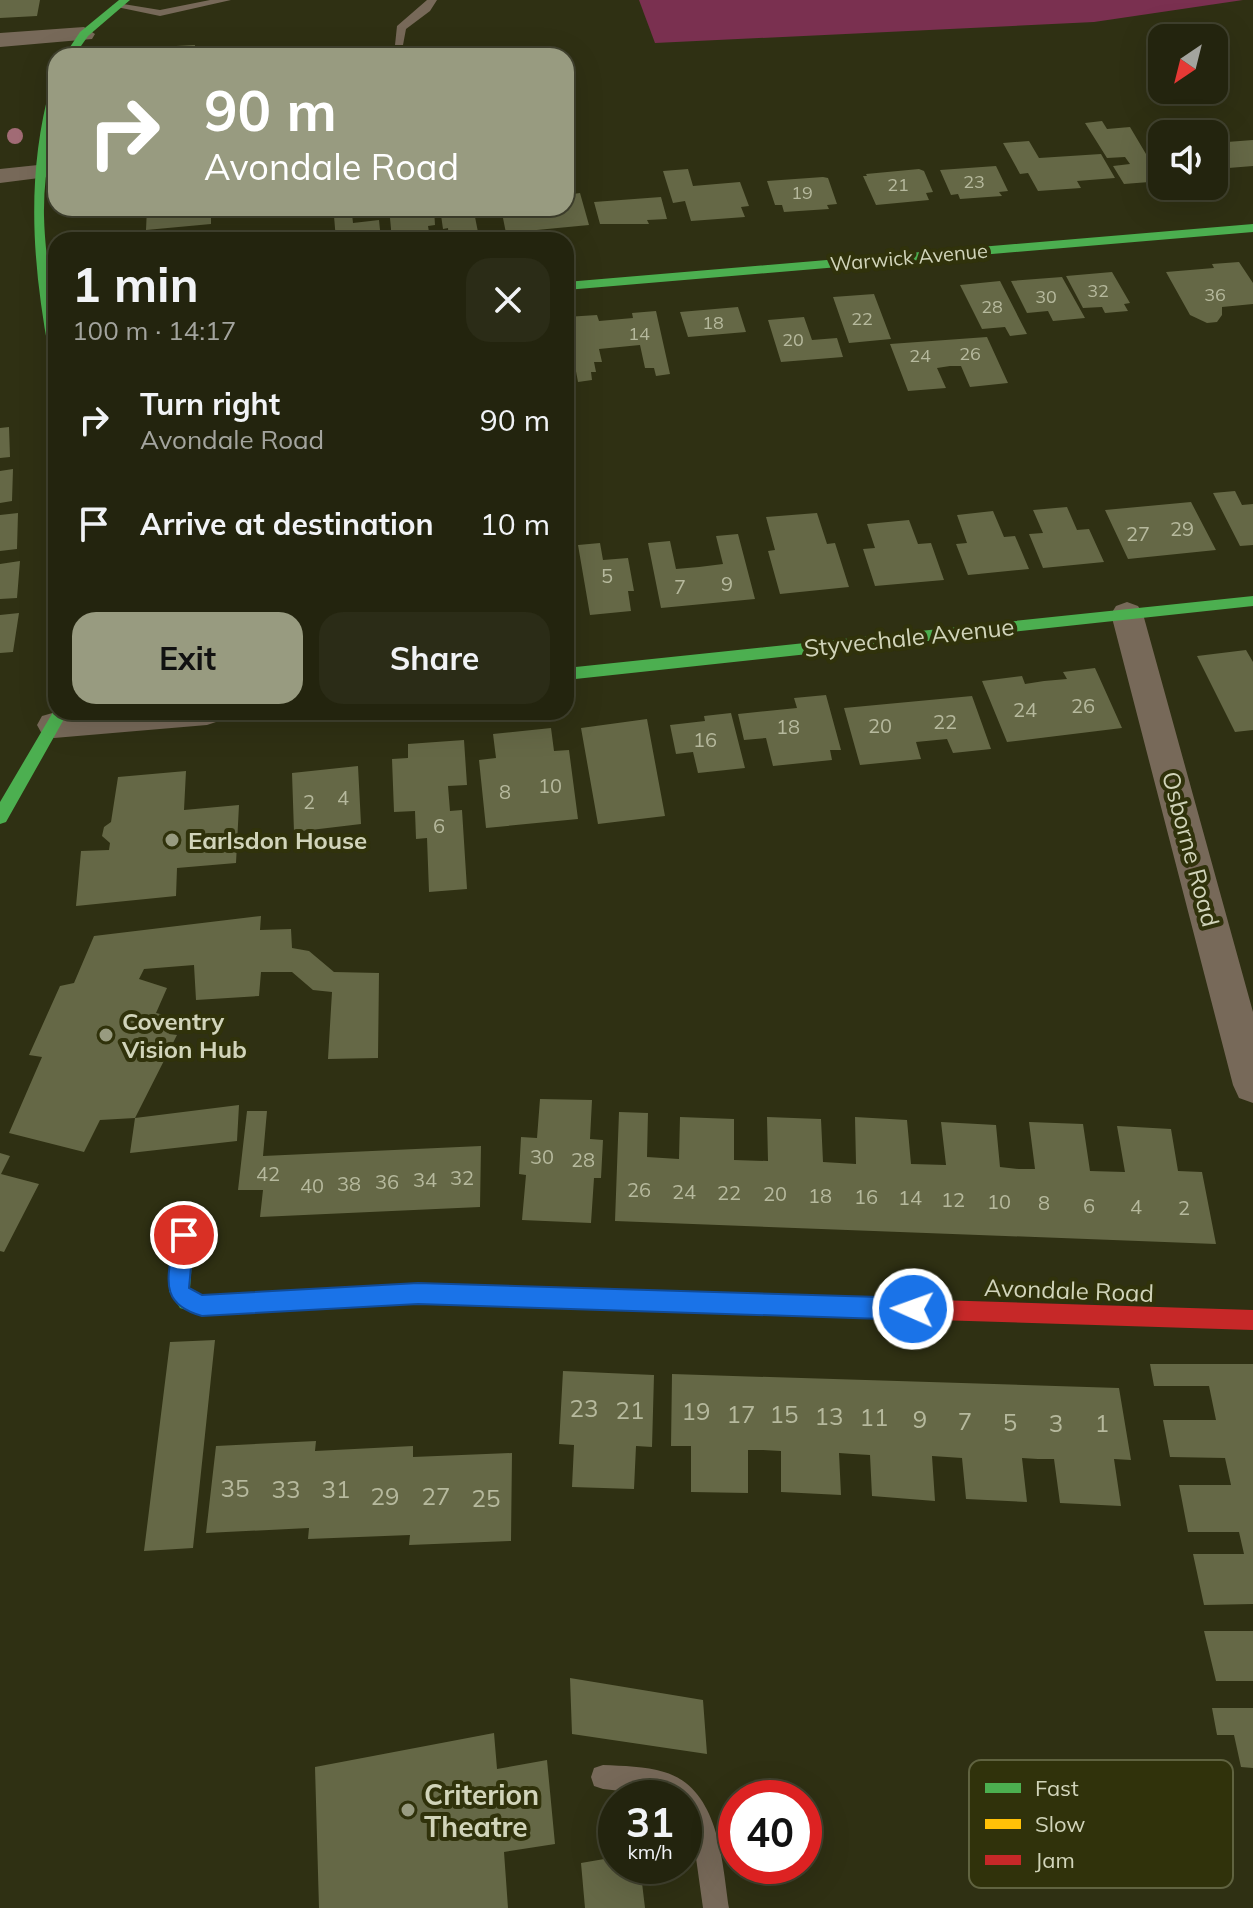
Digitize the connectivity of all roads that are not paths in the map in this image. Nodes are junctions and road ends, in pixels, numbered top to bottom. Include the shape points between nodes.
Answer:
1 (226, 0) edge
2 (432, 0) edge
3 (121, 3) edge
4 (84, 34) junction
5 (0, 40) edge
6 (399, 43) dead end
7 (74, 48) edge
8 (48, 114) edge
9 (38, 172) junction
10 (0, 176) edge
11 (1253, 228) edge
12 (574, 285) edge
13 (48, 303) edge
14 (1253, 601) edge
15 (1127, 614) junction
16 (574, 673) edge
17 (56, 720) edge
18 (0, 817) edge
19 (1253, 1085) edge
20 (184, 1235) dead end
21 (1253, 1320) edge
22 (603, 1777) dead end
23 (716, 1908) edge

1 - 3 lane via 160,13
2 - 6 lane via 401,28
3 - 4 street
4 - 5 street
4 - 7 street
8 - 9 street
9 - 10 street
9 - 13 street via 37,240
11 - 12 street, Warwick Avenue
14 - 15 street, Styvechale Avenue
15 - 16 street, Styvechale Avenue
15 - 19 street, Osborne Road
17 - 18 street
20 - 21 street, Avondale Road via 179,1291 187,1301 202,1305 418,1293
22 - 23 lane via 671,1786 693,1804

